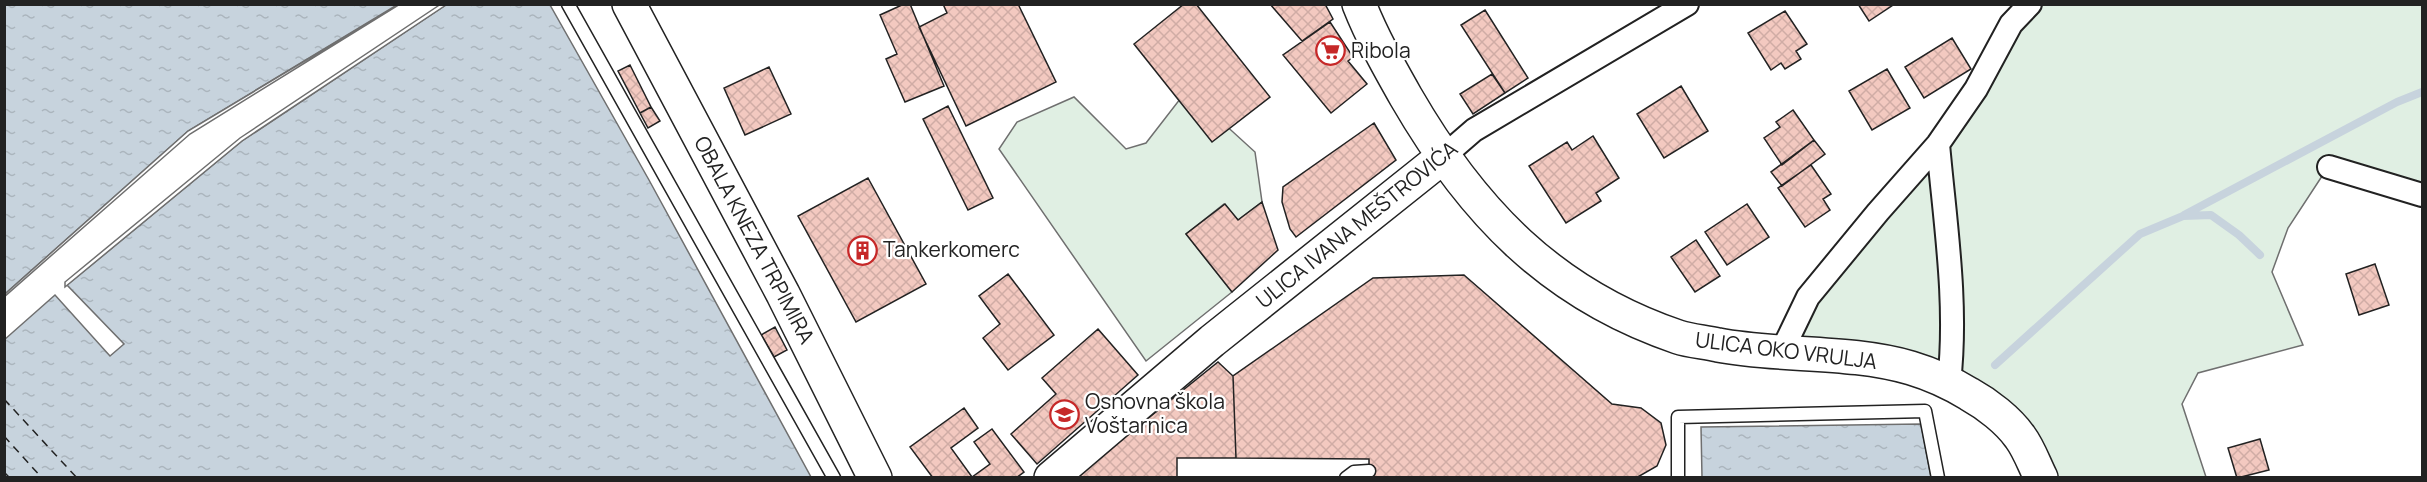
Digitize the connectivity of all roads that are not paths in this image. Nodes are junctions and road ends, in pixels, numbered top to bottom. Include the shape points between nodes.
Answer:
1 (568, 4) edge
2 (629, 4) edge
3 (1359, 4) edge
4 (1687, 4) edge
5 (2030, 4) edge
6 (1938, 144) junction
7 (1444, 156) junction
8 (2329, 167) dead end
9 (2422, 195) edge
10 (1781, 353) junction
11 (1949, 383) junction
12 (1369, 471) dead end
13 (834, 477) edge
14 (875, 477) edge
15 (1051, 477) edge
16 (1346, 477) edge
17 (1678, 477) edge
18 (1938, 477) edge
19 (2041, 477) edge

1 - 13 lane
2 - 14 street, OBALA KNEZA TRPIMIRA
3 - 7 street, ULICA OKO VRULJA via 1371,36
4 - 7 street, ULICA IVANA MEŠTROVIĆA via 1474,130
5 - 6 street via 2011,24 1976,88
6 - 10 street via 1808,297
6 - 11 street via 1952,294
7 - 10 street, ULICA OKO VRULJA via 1507,234 1574,288 1625,316 1680,338
7 - 15 street, ULICA IVANA MEŠTROVIĆA via 1212,341
8 - 9 street
10 - 11 street, ULICA OKO VRULJA via 1873,361 1910,368
11 - 19 street, ULICA OKO VRULJA via 1985,403 2020,436
12 - 16 lane
17 - 18 lane via 1678,417 1925,411

